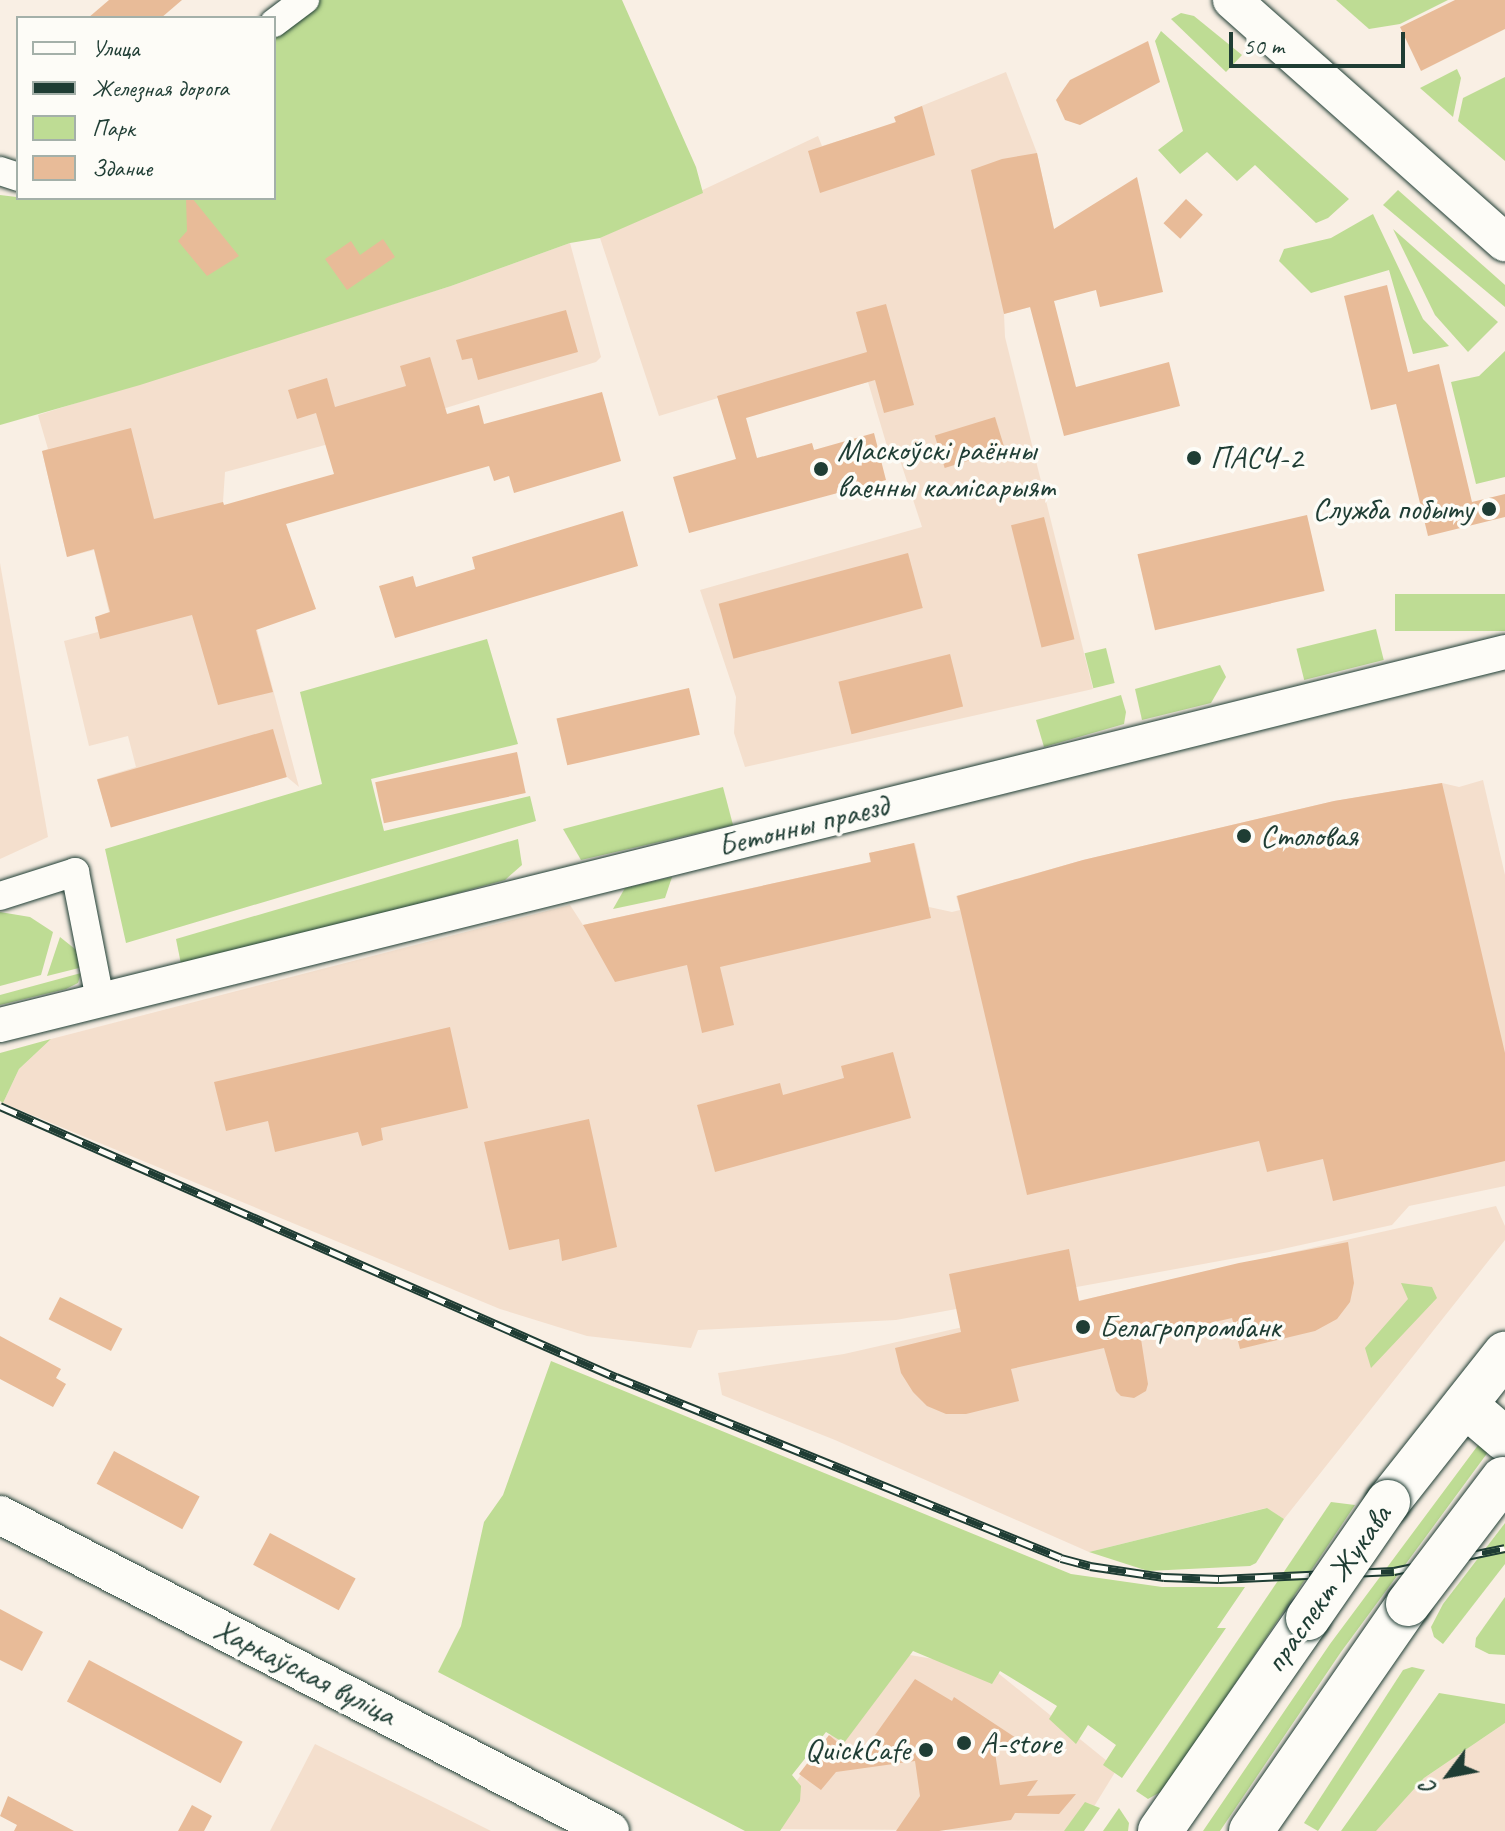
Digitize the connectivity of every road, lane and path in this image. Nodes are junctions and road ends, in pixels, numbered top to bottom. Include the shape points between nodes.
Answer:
1 (305, 0) edge
2 (1232, 0) edge
3 (276, 22) edge
4 (1505, 242) edge
5 (1505, 652) edge
6 (0, 896) edge
7 (100, 1000) junction
8 (0, 1025) edge
9 (1505, 1354) edge
10 (1465, 1405) junction
11 (1504, 1465) edge
12 (0, 1515) edge
13 (610, 1831) edge
14 (1160, 1831) edge
15 (1251, 1831) edge

1 - 3 street
2 - 4 main road
5 - 7 street, Бетонны праезд
6 - 7 street via 75,872
7 - 8 street, Бетонны праезд
9 - 10 main road, праспект Жукава
10 - 11 main road
10 - 14 main road, праспект Жукава, bridge via 1388,1502
11 - 15 main road, bridge
12 - 13 main road, Харкаўская вуліца

